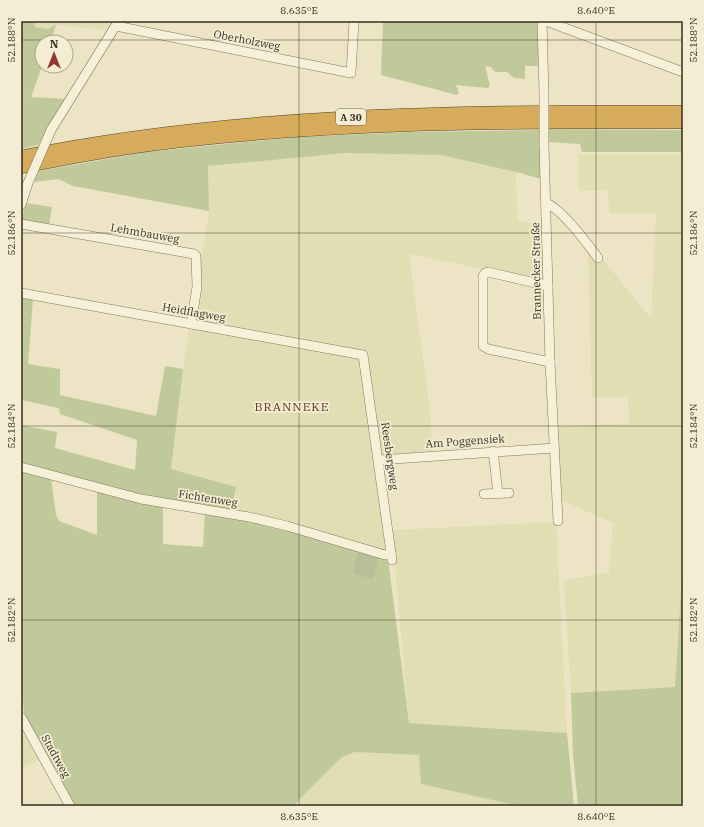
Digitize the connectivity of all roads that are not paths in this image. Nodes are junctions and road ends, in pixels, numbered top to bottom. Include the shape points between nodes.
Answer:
1 (354, 21) edge
2 (542, 21) edge
3 (546, 21) edge
4 (560, 23) edge
5 (117, 24) edge
6 (683, 72) edge
7 (683, 112) edge
8 (683, 122) edge
9 (21, 156) edge
10 (21, 167) edge
11 (546, 203) junction
12 (21, 205) edge
13 (21, 224) edge
14 (598, 258) dead end
15 (548, 286) junction
16 (21, 293) edge
17 (191, 324) junction
18 (363, 354) joint
19 (550, 362) junction
20 (554, 448) junction
21 (493, 451) junction
22 (379, 460) junction
23 (21, 467) edge
24 (498, 493) junction
25 (509, 493) dead end
26 (484, 494) dead end
27 (558, 521) dead end
28 (391, 557) joint
29 (21, 718) edge
30 (70, 806) edge

1 - 5 street, Oberholzweg via 351,73
2 - 11 street, Brannecker Straße, bridge
3 - 4 street
4 - 6 street
5 - 12 street, bridge via 52,130
7 - 9 highway, A 30 via 522,112 324,118 150,135
8 - 10 highway, A 30 via 483,123 319,129 151,144
11 - 14 street via 552,205 576,229
11 - 15 street, Brannecker Straße
13 - 17 street, Lehmbauweg via 194,254 197,287
15 - 19 street, Brannecker Straße
15 - 19 street via 485,273 483,346
16 - 17 street, Heidflagweg
17 - 18 street, Heidflagweg
18 - 22 street, Reesbergweg
19 - 20 street, Brannecker Straße
20 - 21 street, Am Poggensiek
20 - 27 street, Brannecker Straße
21 - 22 street, Am Poggensiek
21 - 24 street
22 - 28 street, Reesbergweg
23 - 28 street, Fichtenweg via 141,499 249,517
24 - 25 street
24 - 26 street
29 - 30 street, Stadtweg

